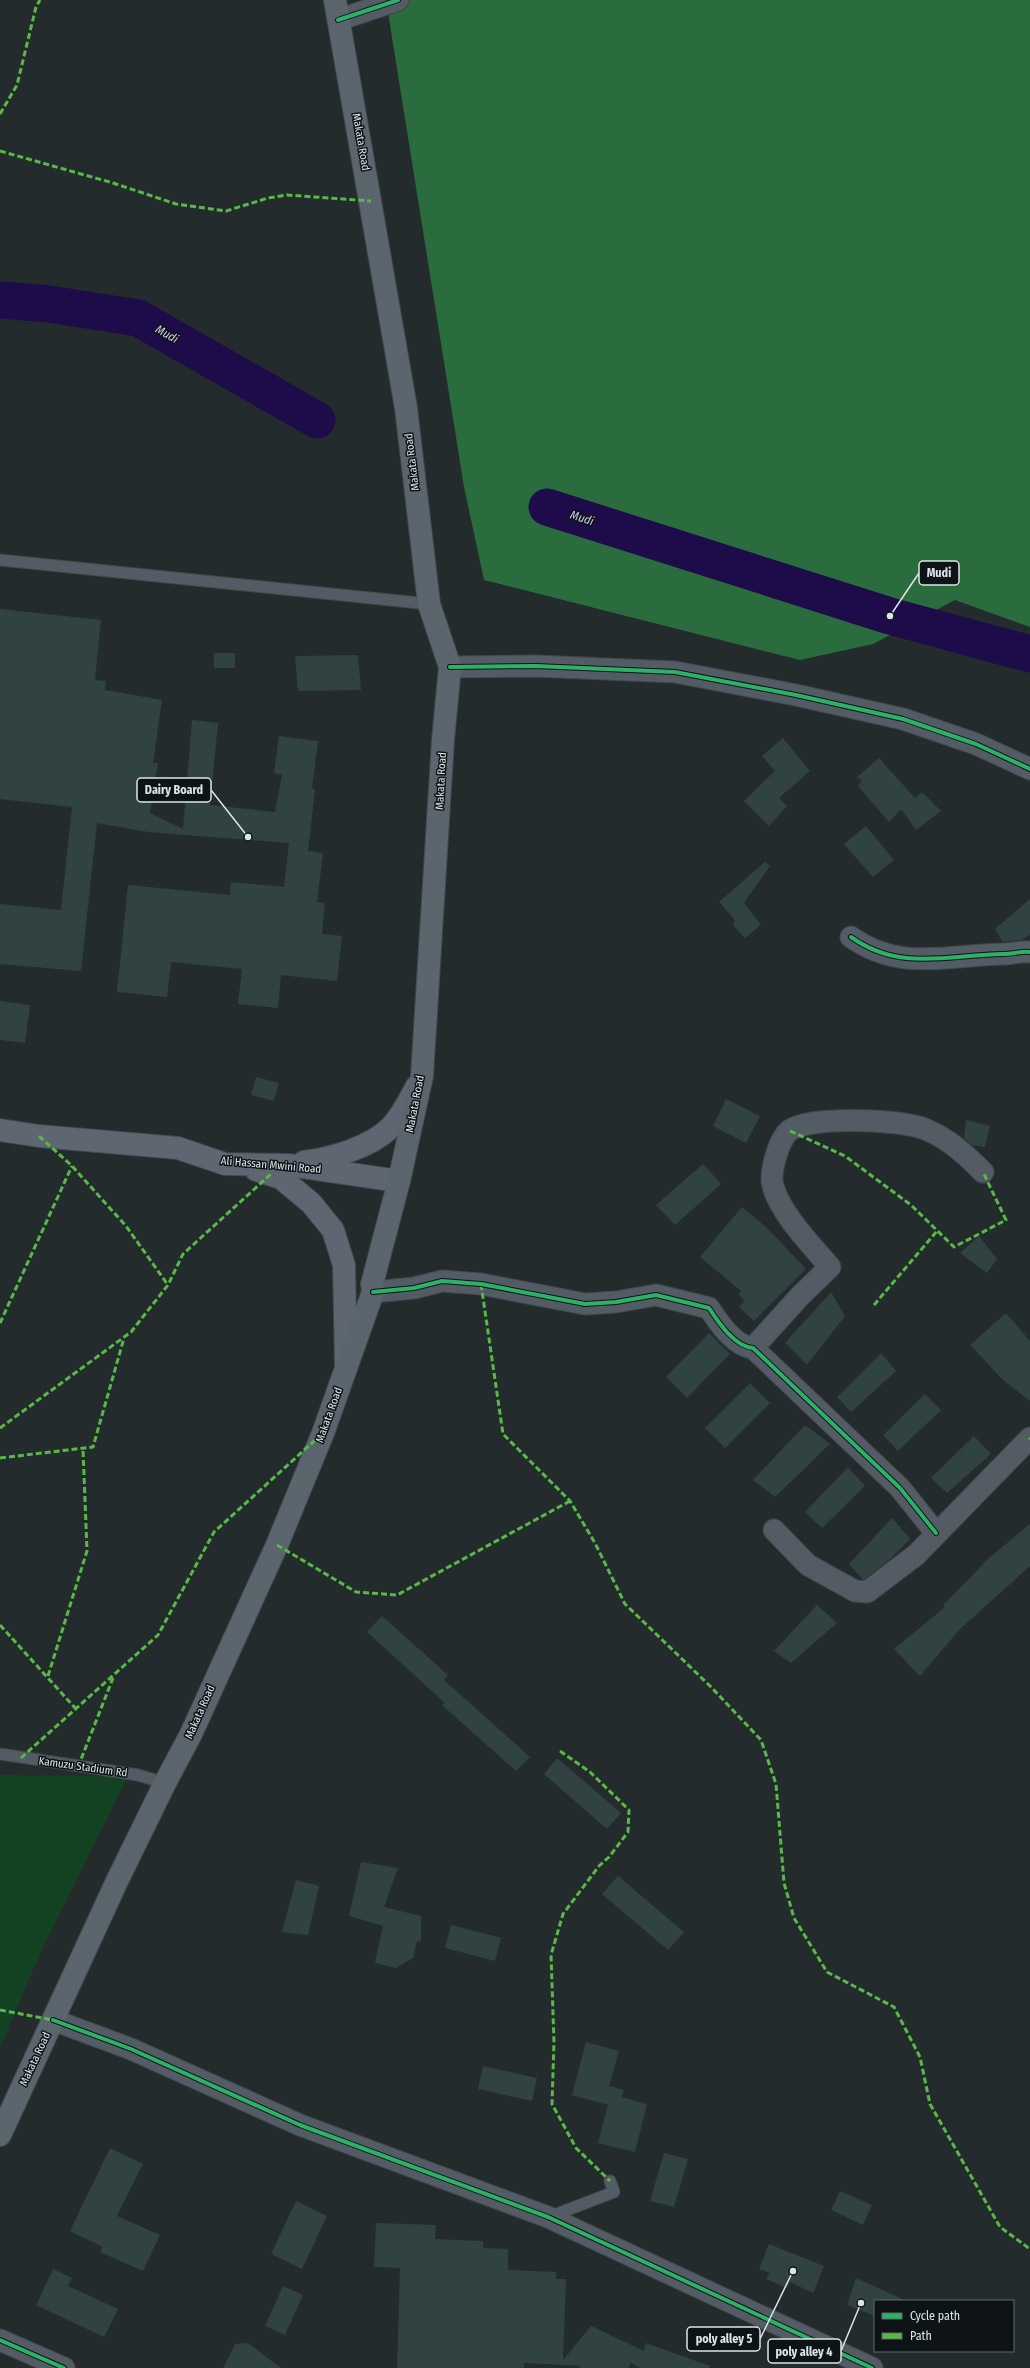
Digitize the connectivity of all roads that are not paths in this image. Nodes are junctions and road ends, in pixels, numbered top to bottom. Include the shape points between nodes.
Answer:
1 (398, 0) edge
2 (336, 10) edge
3 (0, 560) edge
4 (429, 604) junction
5 (450, 667) junction
6 (1030, 769) edge
7 (851, 937) dead end
8 (1030, 952) edge
9 (422, 1076) junction
10 (0, 1130) edge
11 (225, 1164) junction
12 (289, 1165) junction
13 (983, 1172) dead end
14 (399, 1181) junction
15 (373, 1292) junction
16 (754, 1348) junction
17 (346, 1367) junction
18 (1030, 1438) edge
19 (774, 1530) dead end
20 (936, 1533) junction
21 (0, 1754) edge
22 (165, 1782) junction
23 (53, 2020) junction
24 (0, 2136) edge
25 (610, 2181) dead end
26 (548, 2217) junction
27 (0, 2340) edge
28 (64, 2368) edge
29 (872, 2368) edge

1 - 2 street
2 - 4 main road, Makata Road via 406,408
3 - 4 lane
4 - 5 main road, Makata Road
5 - 6 street via 536,666 675,672 903,719 976,744
5 - 9 main road, Makata Road
7 - 8 street via 882,954 913,960
9 - 12 main road via 403,1112 389,1128 363,1145 323,1159
9 - 14 main road, Makata Road
10 - 11 main road, Ali Hassan Mwini Road via 39,1136 178,1148
11 - 12 main road, Ali Hassan Mwini Road
11 - 17 main road via 272,1173 281,1178 311,1203 333,1230 344,1265
12 - 14 main road, Ali Hassan Mwini Road
13 - 16 street via 956,1145 924,1128 862,1121 813,1122 790,1130 779,1146 772,1186 792,1222 830,1267 800,1296
14 - 15 main road, Makata Road via 372,1284
15 - 16 street via 414,1288 442,1281 481,1284 585,1304 656,1295 709,1308 719,1324 744,1347
15 - 17 main road, Makata Road
16 - 20 street via 900,1488
17 - 22 main road, Makata Road via 323,1433 277,1545 192,1734
18 - 20 street
19 - 20 street via 808,1565 861,1593 867,1592 916,1555
21 - 22 lane, Kamuzu Stadium Rd via 138,1775
22 - 23 main road, Makata Road
23 - 24 main road, Makata Road
23 - 26 street via 131,2050 300,2125
25 - 26 lane via 614,2192
26 - 29 street
27 - 28 street

